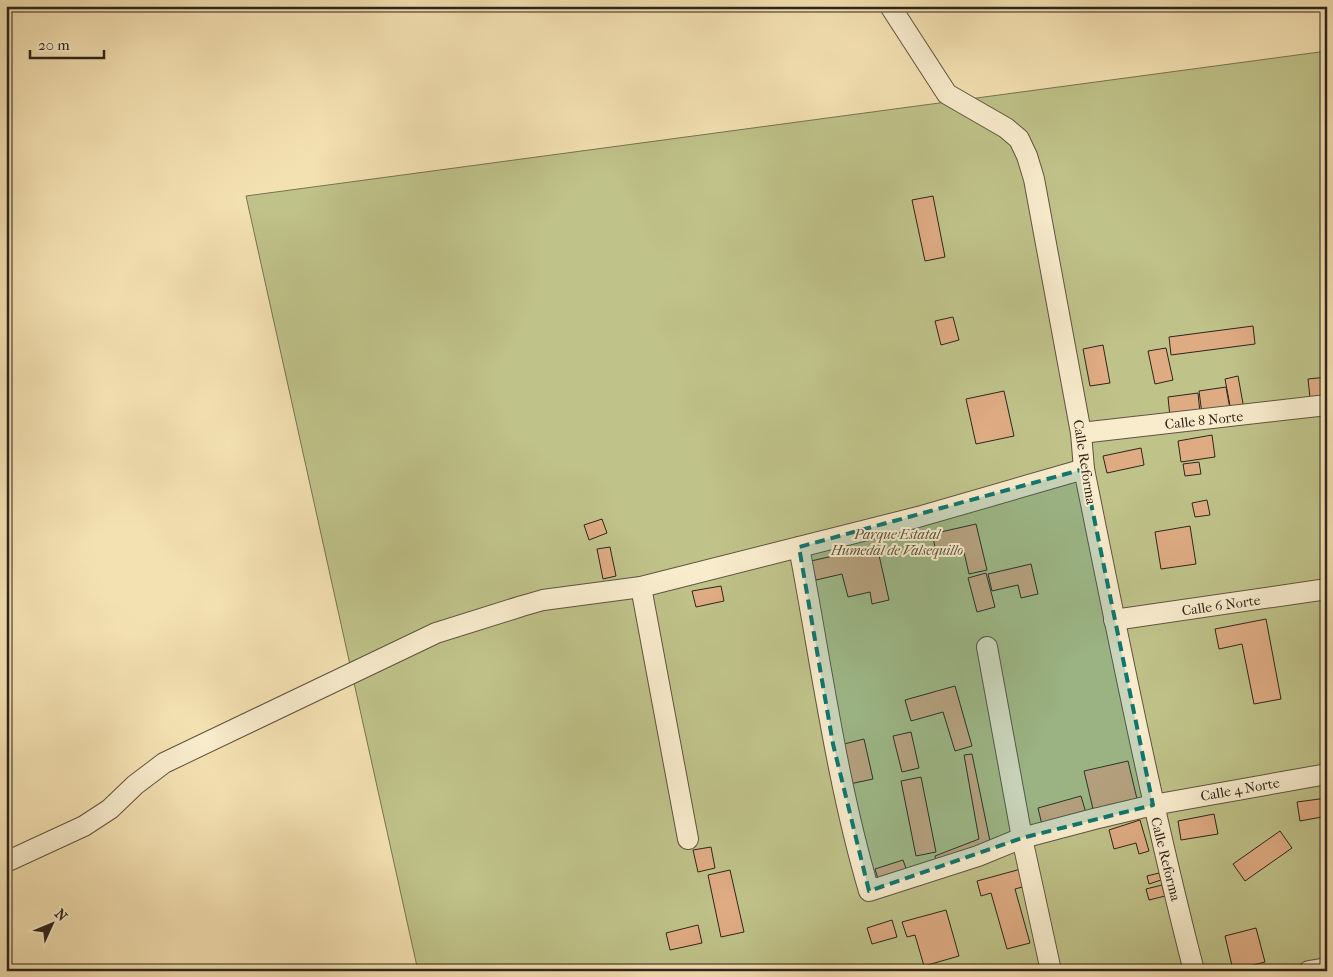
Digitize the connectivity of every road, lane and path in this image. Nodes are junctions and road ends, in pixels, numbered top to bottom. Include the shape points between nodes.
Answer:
1 (890, 6) edge
2 (1327, 405) edge
3 (1081, 433) junction
4 (1084, 468) junction
5 (799, 547) junction
6 (641, 588) junction
7 (1327, 589) edge
8 (1114, 620) junction
9 (987, 647) dead end
10 (1327, 774) edge
11 (1153, 805) junction
12 (1022, 838) junction
13 (688, 839) dead end
14 (6, 862) edge
15 (1327, 968) edge
16 (1051, 971) edge
17 (1194, 971) edge
18 (1309, 971) edge

1 - 3 street, Calle Reforma via 947,94 1006,128 1018,139 1027,156
2 - 3 street, Calle 8 Norte
3 - 4 street, Calle Reforma
4 - 5 street via 918,517
4 - 8 street, Calle Reforma
5 - 6 street
5 - 12 street, Calle 4 Norte via 833,744 869,891 978,856
6 - 13 street
6 - 14 street via 543,600 436,633 164,763 110,809 84,826
7 - 8 street, Calle 6 Norte
8 - 11 street, Calle Reforma
9 - 12 street
10 - 11 street, Calle 4 Norte
11 - 12 street, Calle 4 Norte
11 - 17 street, Calle Reforma
12 - 16 street
15 - 18 street

